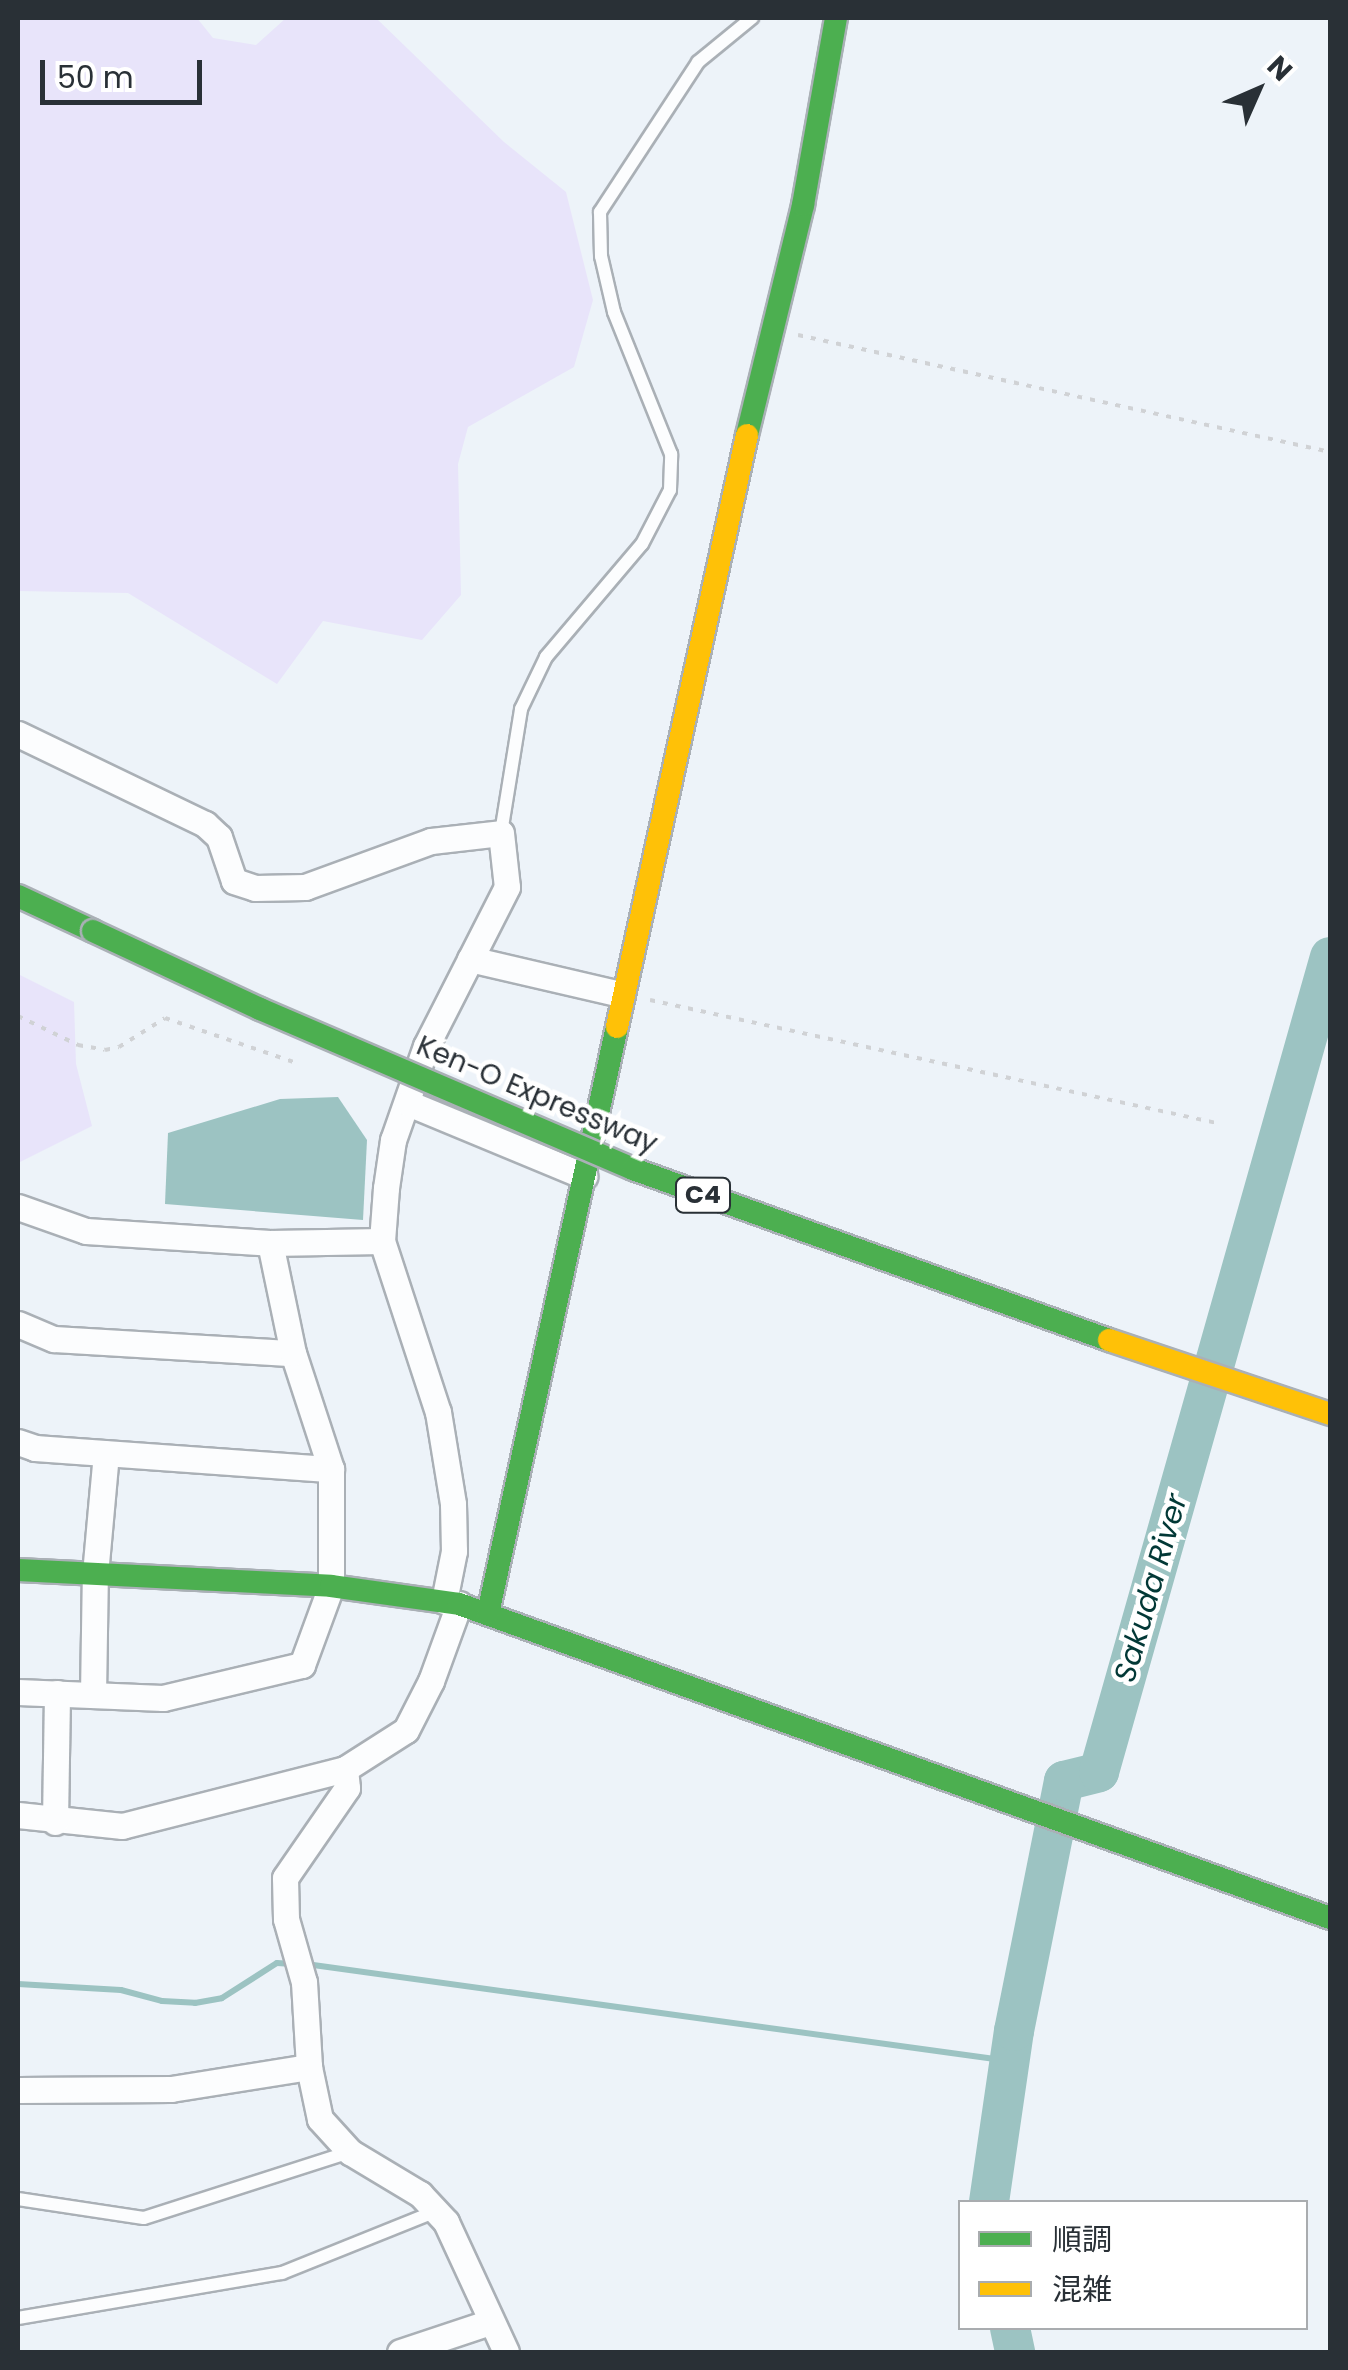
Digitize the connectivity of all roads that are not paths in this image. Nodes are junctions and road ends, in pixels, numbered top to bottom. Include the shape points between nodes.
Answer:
1 (752, 18) edge
2 (836, 18) edge
3 (18, 734) edge
4 (501, 832) junction
5 (18, 896) edge
6 (470, 959) junction
7 (621, 994) junction
8 (408, 1102) junction
9 (584, 1176) junction
10 (18, 1207) edge
11 (382, 1242) junction
12 (270, 1243) junction
13 (18, 1324) edge
14 (293, 1352) junction
15 (1330, 1414) edge
16 (18, 1442) edge
17 (106, 1453) junction
18 (331, 1469) junction
19 (18, 1570) edge
20 (95, 1574) junction
21 (331, 1586) junction
22 (452, 1602) junction
23 (488, 1614) junction
24 (18, 1692) edge
25 (58, 1694) junction
26 (93, 1695) junction
27 (345, 1769) junction
28 (18, 1815) edge
29 (55, 1822) junction
30 (1330, 1918) edge
31 (310, 2067) junction
32 (18, 2090) edge
33 (350, 2152) junction
34 (18, 2199) edge
35 (436, 2211) junction
36 (18, 2318) edge
37 (490, 2322) junction
38 (400, 2352) edge
39 (506, 2352) edge

1 - 4 lane via 698,62 600,212 600,256 614,312 670,454 670,490 642,544 546,657 521,709
2 - 7 main road via 803,205
3 - 4 street via 205,824 219,838 234,881 255,888 304,887 430,841
4 - 6 street via 507,886
5 - 15 main road, Ken-O Expressway / C4, bridge via 260,1009 633,1169
6 - 7 street
6 - 8 street via 426,1046
7 - 9 main road
8 - 9 street
8 - 11 street via 389,1160
9 - 23 main road
10 - 12 street via 86,1231
11 - 12 street
11 - 22 street via 438,1412 453,1520
12 - 14 street
13 - 14 street via 54,1339
14 - 18 street
16 - 17 street
17 - 18 street
17 - 20 street
18 - 21 street
19 - 20 main road
20 - 21 main road
20 - 26 street
21 - 22 main road
21 - 26 street via 302,1665 162,1698
22 - 23 main road
22 - 27 street via 431,1681 406,1730
23 - 30 main road
24 - 25 street
25 - 26 street
25 - 29 street
27 - 29 street via 122,1826
27 - 31 street via 347,1788 285,1878 286,1920 304,1982
28 - 29 street
31 - 32 street via 171,2089
31 - 33 street via 320,2119
33 - 34 lane via 144,2218
33 - 35 street
35 - 36 lane via 282,2273
35 - 37 street
37 - 38 street
37 - 39 street

